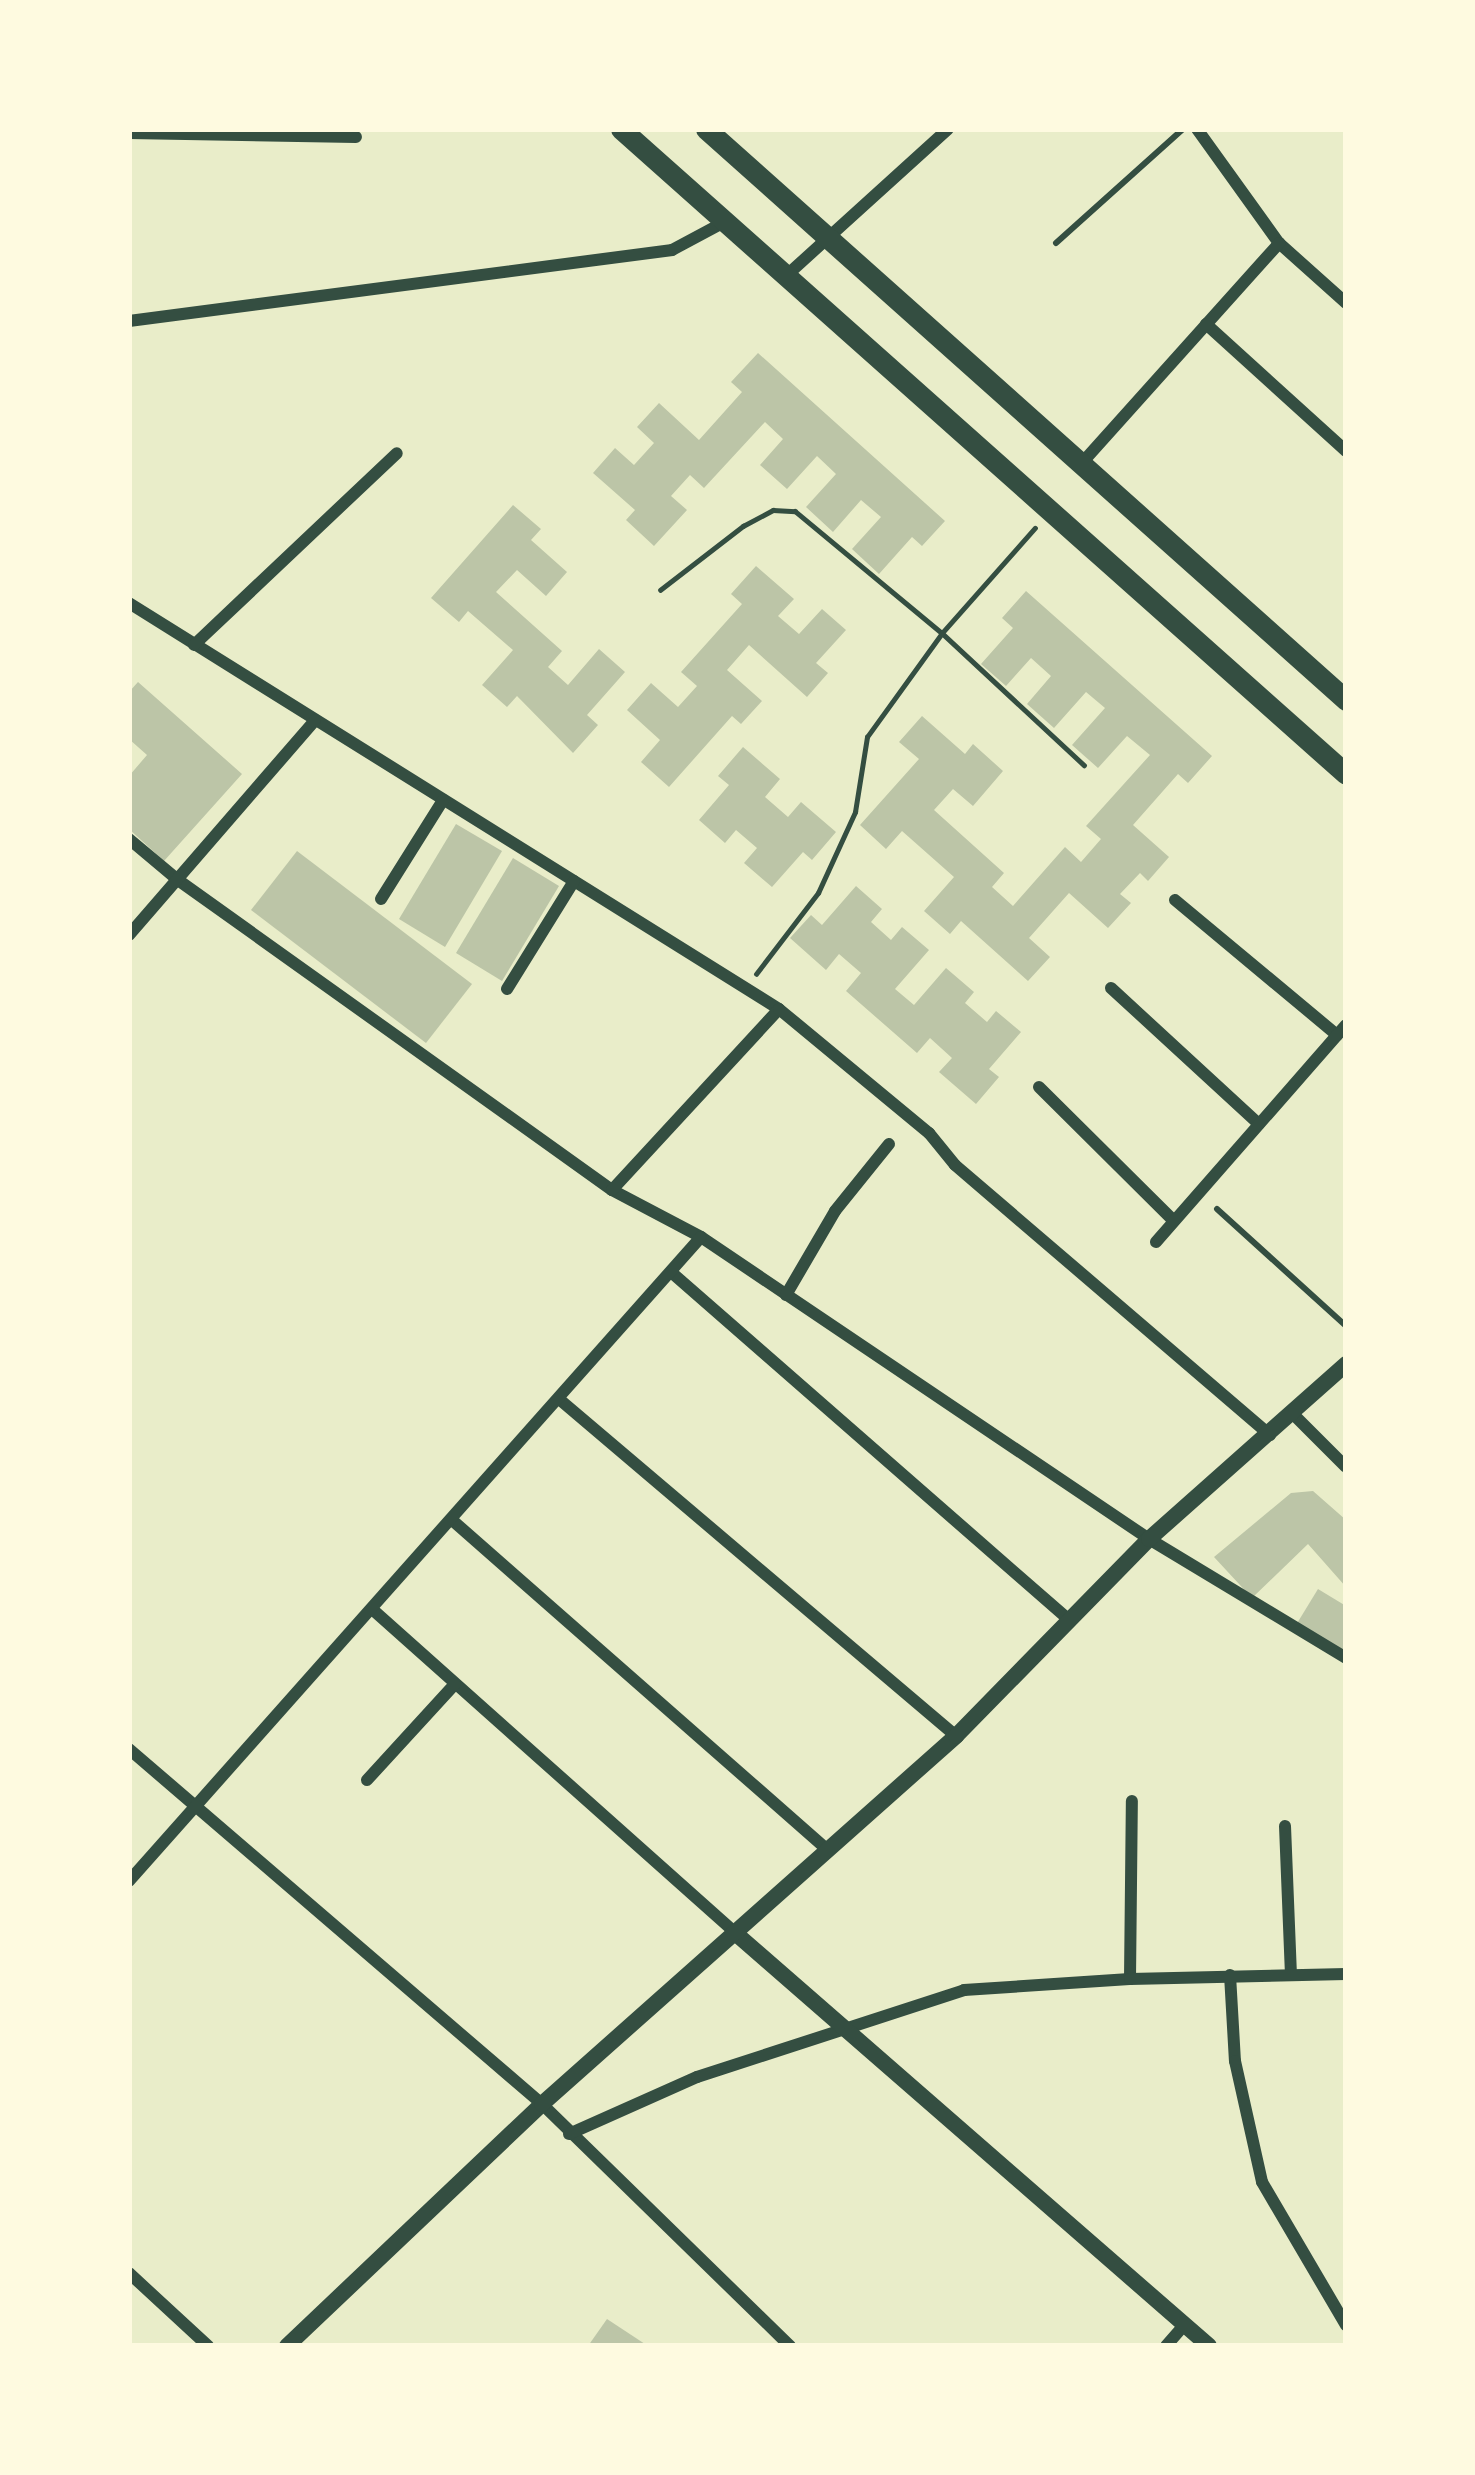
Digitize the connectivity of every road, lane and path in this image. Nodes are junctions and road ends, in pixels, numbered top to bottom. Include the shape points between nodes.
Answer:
1 (621, 129) edge
2 (706, 129) edge
3 (948, 129) edge
4 (1183, 129) edge
5 (1197, 129) edge
6 (265, 131) edge
7 (129, 133) edge
8 (356, 137) dead end
9 (725, 221) junction
10 (825, 236) junction
11 (1056, 243) dead end
12 (1279, 243) junction
13 (787, 275) junction
14 (1346, 304) edge
15 (129, 321) edge
16 (1206, 324) junction
17 (1346, 451) edge
18 (397, 453) dead end
19 (1081, 464) junction
20 (1051, 511) junction
21 (660, 590) dead end
22 (129, 603) edge
23 (942, 633) junction
24 (194, 645) junction
25 (1346, 700) edge
26 (315, 721) junction
27 (1084, 765) dead end
28 (1346, 774) edge
29 (443, 800) junction
30 (129, 839) edge
31 (178, 880) junction
32 (574, 881) junction
33 (381, 898) dead end
34 (1175, 900) dead end
35 (129, 935) edge
36 (507, 988) dead end
37 (746, 988) junction
38 (1111, 988) dead end
39 (778, 1009) junction
40 (1342, 1030) edge
41 (1039, 1087) dead end
42 (1259, 1124) junction
43 (889, 1144) dead end
44 (611, 1190) junction
45 (1217, 1209) dead end
46 (1174, 1221) junction
47 (701, 1237) junction
48 (1156, 1242) dead end
49 (671, 1272) junction
50 (786, 1295) junction
51 (1346, 1326) edge
52 (1346, 1364) edge
53 (559, 1399) junction
54 (1292, 1413) junction
55 (1270, 1435) junction
56 (1346, 1467) edge
57 (452, 1520) junction
58 (1150, 1539) junction
59 (372, 1610) junction
60 (1068, 1619) junction
61 (1346, 1658) edge
62 (455, 1684) junction
63 (956, 1736) junction
64 (129, 1749) edge
65 (367, 1780) dead end
66 (1132, 1801) dead end
67 (196, 1808) junction
68 (1285, 1826) dead end
69 (827, 1850) junction
70 (129, 1880) edge
71 (734, 1932) junction
72 (1291, 1973) junction
73 (1346, 1974) edge
74 (1230, 1975) junction
75 (1130, 1978) junction
76 (844, 2032) junction
77 (542, 2104) junction
78 (569, 2134) junction
79 (129, 2273) edge
80 (1184, 2325) junction
81 (1346, 2325) edge
82 (208, 2346) edge
83 (287, 2346) edge
84 (790, 2346) edge
85 (1166, 2346) edge
86 (1209, 2346) edge

1 - 9 main road
2 - 10 main road
3 - 10 street
4 - 11 lane
5 - 12 street
6 - 7 street
6 - 8 street
9 - 13 main road
9 - 15 street via 673,250
10 - 13 street
10 - 19 main road
12 - 14 street
12 - 16 street
13 - 20 main road
16 - 17 street
16 - 19 street
18 - 24 street
19 - 25 main road
20 - 23 path
20 - 28 main road
21 - 23 path via 743,526 773,510 795,512
22 - 24 street
23 - 27 path
23 - 37 path via 867,737 855,812 818,893
24 - 26 street
26 - 29 street
26 - 31 street
29 - 32 street
29 - 33 street
30 - 31 street
31 - 35 street
31 - 44 street
32 - 36 street
32 - 37 street
34 - 40 street
37 - 39 street
38 - 42 street
39 - 44 street
39 - 55 street
40 - 42 street
41 - 46 street
42 - 46 street
43 - 50 street via 835,1211
44 - 47 street
45 - 51 lane
46 - 48 street
47 - 49 street
47 - 50 street
49 - 53 street
49 - 60 street
50 - 58 street
52 - 54 street
53 - 57 street
53 - 63 street
54 - 55 street
54 - 56 street
55 - 58 street
57 - 59 street
57 - 69 street
58 - 60 street
58 - 61 street
59 - 62 street
59 - 67 street
60 - 63 street
62 - 65 street
62 - 71 street
63 - 69 street
64 - 67 street
66 - 75 street
67 - 70 street
67 - 77 street
68 - 72 street
69 - 71 street
71 - 76 street
71 - 77 street
72 - 73 street
72 - 74 street
74 - 75 street
74 - 81 street via 1234,2061 1262,2182
75 - 76 street via 964,1990
76 - 78 street via 697,2077
76 - 80 street
77 - 78 street
77 - 83 street
78 - 84 street
79 - 82 street
80 - 85 street
80 - 86 street

